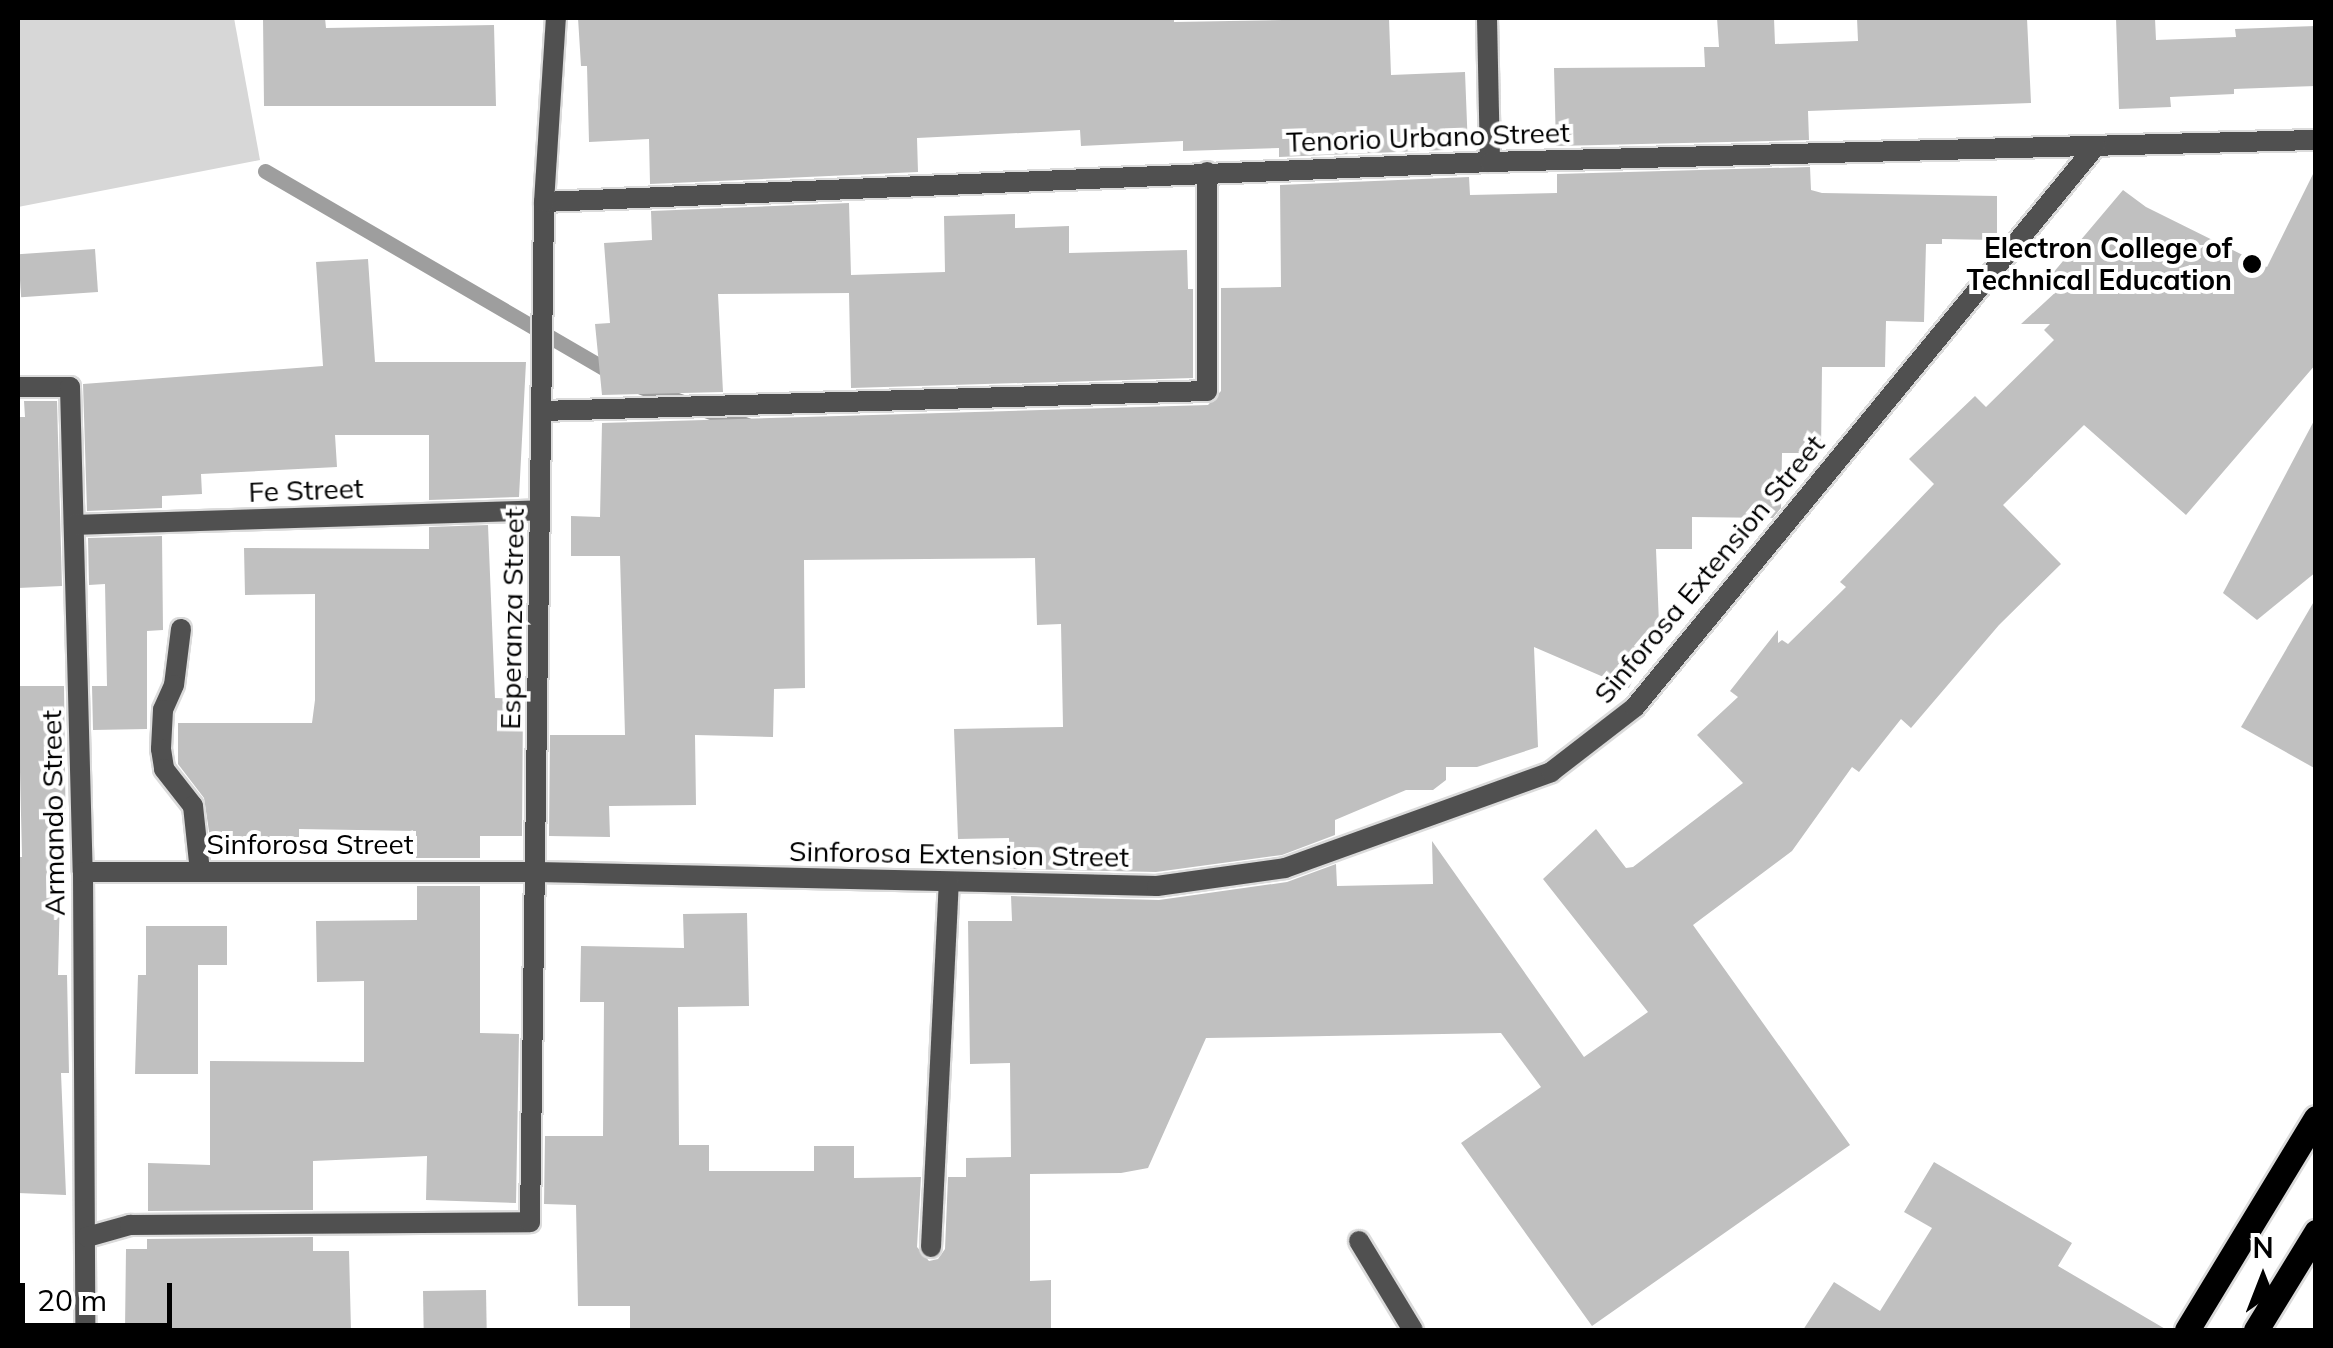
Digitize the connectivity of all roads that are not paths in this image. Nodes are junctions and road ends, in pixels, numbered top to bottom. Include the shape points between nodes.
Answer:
1 (556, 18) edge
2 (1487, 18) edge
3 (2316, 140) edge
4 (2095, 147) junction
5 (1490, 162) junction
6 (1207, 172) junction
7 (544, 202) junction
8 (18, 388) edge
9 (542, 411) junction
10 (540, 510) junction
11 (74, 526) junction
12 (181, 629) dead end
13 (83, 872) junction
14 (200, 872) junction
15 (537, 872) junction
16 (948, 882) junction
17 (2316, 1118) edge
18 (2316, 1232) edge
19 (87, 1237) junction
20 (1359, 1240) dead end
21 (930, 1246) dead end
22 (85, 1330) edge
23 (1413, 1330) edge
24 (2187, 1330) edge
25 (2256, 1330) edge

1 - 7 street, Esperanza Street
2 - 5 street
3 - 4 street, Tenorio Urbano Street
4 - 5 street, Tenorio Urbano Street
4 - 16 street, Sinforosa Extension Street via 1635,707 1552,772 1285,868 1157,886
5 - 6 street, Tenorio Urbano Street
6 - 7 street, Tenorio Urbano Street
6 - 9 street via 1207,391
7 - 9 street, Esperanza Street
8 - 11 street, Armando Street via 70,387
9 - 10 street, Esperanza Street
10 - 11 street, Fe Street
10 - 15 street, Esperanza Street
11 - 13 street, Armando Street
12 - 14 street via 174,685 163,710 162,749 164,769 194,806
13 - 14 street, Sinforosa Street
13 - 19 street, Armando Street
14 - 15 street, Sinforosa Street
15 - 16 street, Sinforosa Extension Street
15 - 19 street, Esperanza Street via 530,1222 130,1225
16 - 21 street
17 - 24 main road
18 - 25 main road
19 - 22 street, Armando Street
20 - 23 street

